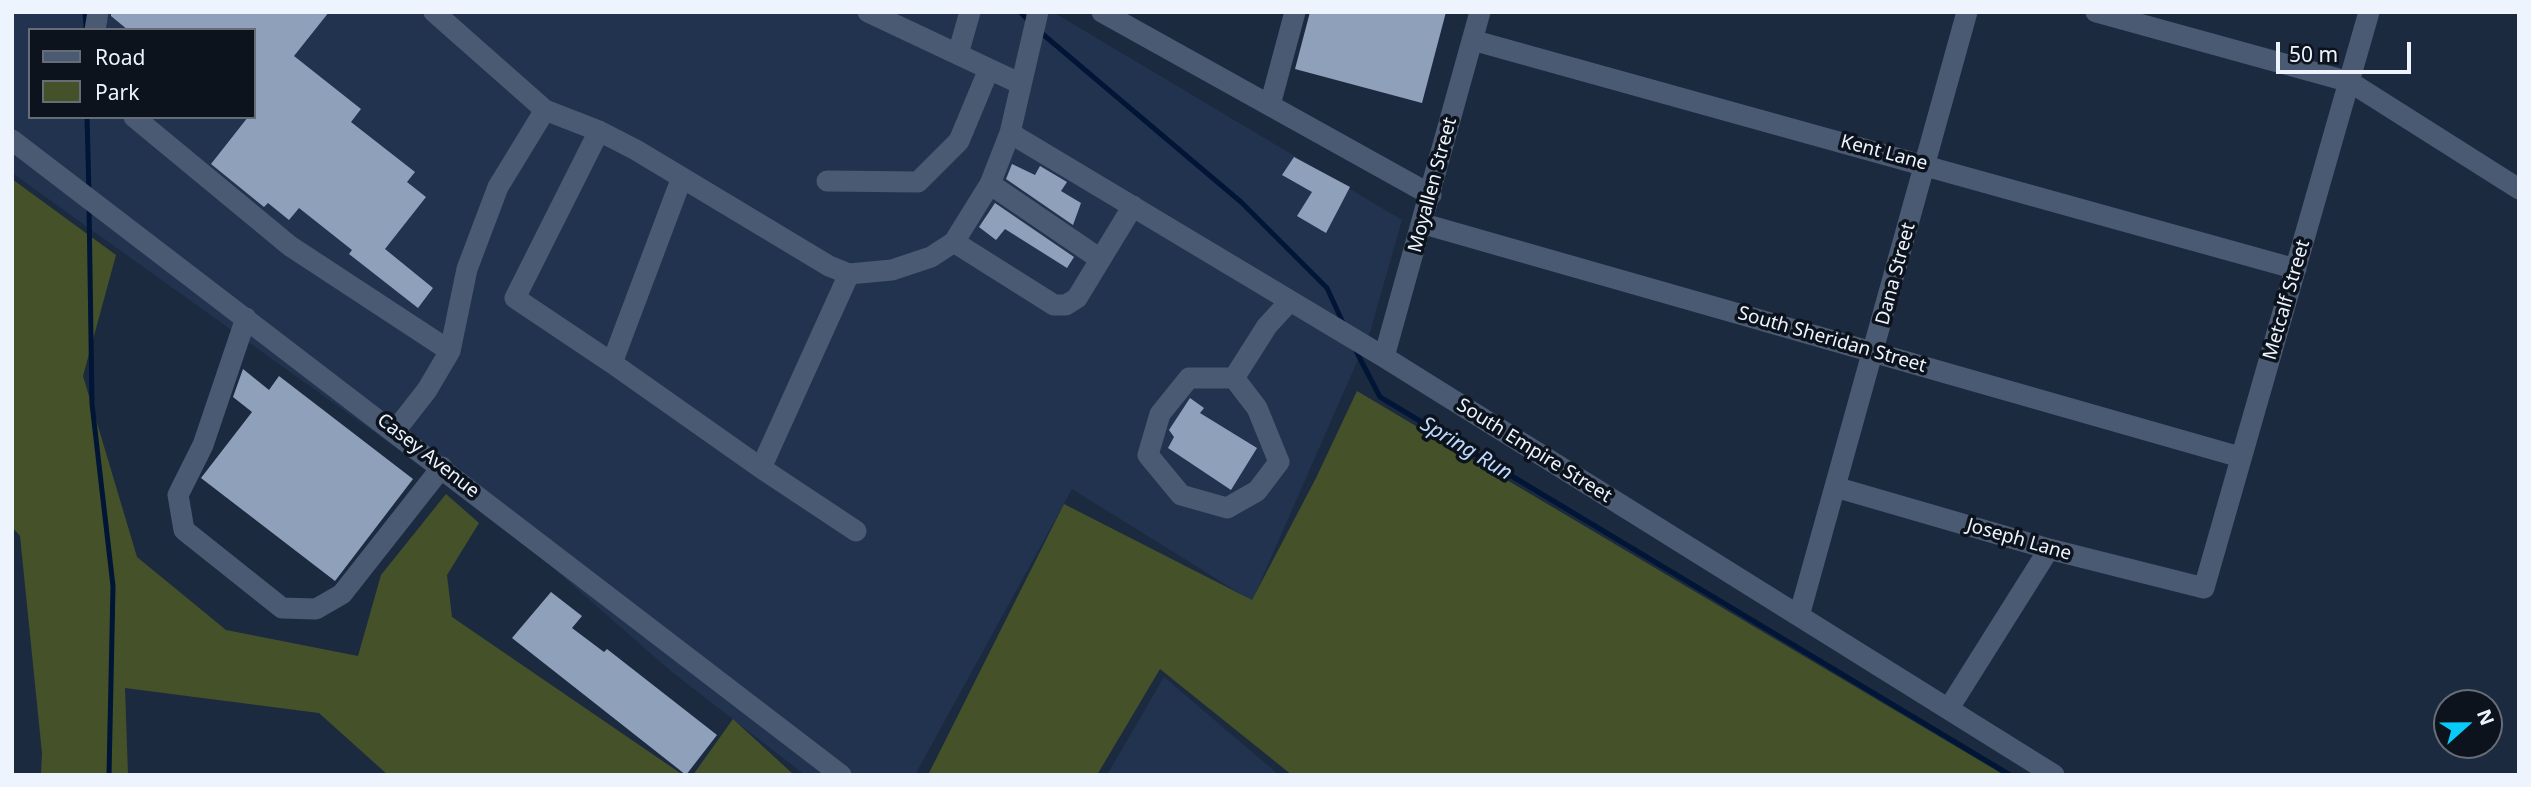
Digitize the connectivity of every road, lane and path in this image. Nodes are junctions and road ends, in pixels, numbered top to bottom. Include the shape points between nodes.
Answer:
1 (434, 12) edge
2 (868, 12) edge
3 (970, 12) edge
4 (1102, 12) edge
5 (1295, 12) edge
6 (1480, 12) edge
7 (1967, 12) edge
8 (2096, 12) edge
9 (2369, 12) edge
10 (1038, 13) edge
11 (1472, 40) junction
12 (958, 54) junction
13 (989, 69) junction
14 (2350, 82) junction
15 (1021, 84) junction
16 (1270, 105) junction
17 (545, 110) junction
18 (136, 119) edge
19 (599, 131) junction
20 (1010, 133) junction
21 (12, 140) edge
22 (1926, 164) junction
23 (681, 180) junction
24 (827, 181) dead end
25 (990, 184) junction
26 (2519, 189) edge
27 (1431, 195) junction
28 (1133, 206) junction
29 (1424, 224) junction
30 (954, 242) junction
31 (1100, 260) junction
32 (2296, 269) junction
33 (849, 274) junction
34 (1290, 300) junction
35 (246, 318) junction
36 (450, 351) junction
37 (1874, 353) junction
38 (1384, 357) junction
39 (612, 363) junction
40 (1234, 377) junction
41 (395, 431) junction
42 (2240, 457) junction
43 (442, 467) junction
44 (761, 468) junction
45 (1835, 487) junction
46 (856, 531) dead end
47 (2049, 549) junction
48 (2204, 588) joint
49 (1799, 616) junction
50 (1949, 708) junction
51 (841, 775) edge
52 (2054, 775) edge

1 - 17 street
2 - 12 street
3 - 12 street
4 - 16 street
5 - 16 street
6 - 11 street, Moyallen Street
7 - 22 street, Dana Street
8 - 14 street
9 - 14 street, Metcalf Street
10 - 15 street
11 - 22 street, Kent Lane
11 - 27 street, Moyallen Street
12 - 13 street
13 - 15 street
13 - 24 street via 958,141 918,182
14 - 26 street
14 - 32 street, Metcalf Street
15 - 20 street
16 - 27 street
17 - 19 street
17 - 36 street via 498,187 467,269
18 - 36 street via 290,246
19 - 23 street
19 - 39 street via 515,298
20 - 25 street
20 - 28 street, South Empire Street
21 - 35 street, Casey Avenue
22 - 32 street, Kent Lane
22 - 37 street, Dana Street
23 - 33 street
23 - 39 street
25 - 30 street
25 - 31 street
27 - 29 street, Moyallen Street
28 - 31 street
28 - 34 street, South Empire Street
29 - 37 street, South Sheridan Street
29 - 38 street, Moyallen Street
30 - 31 street via 1054,305 1077,298
30 - 33 street via 931,257 892,270
32 - 42 street, Metcalf Street
33 - 44 street
34 - 38 street, South Empire Street
34 - 40 street
35 - 41 street, Casey Avenue
35 - 43 street via 203,445 178,495 184,530 282,608 316,609 342,594
36 - 41 street
37 - 42 street, South Sheridan Street
37 - 45 street, Dana Street
38 - 49 street, South Empire Street
39 - 44 street
40 - 40 street via 1257,408 1279,463 1257,491 1227,509 1181,495 1147,455 1160,414 1189,378
41 - 43 street, Casey Avenue
42 - 48 street, Metcalf Street
43 - 51 street, Casey Avenue
44 - 46 street
45 - 47 street, Joseph Lane
45 - 49 street, Dana Street
47 - 48 street, Joseph Lane
47 - 50 street
49 - 50 street, South Empire Street
50 - 52 street, South Empire Street

